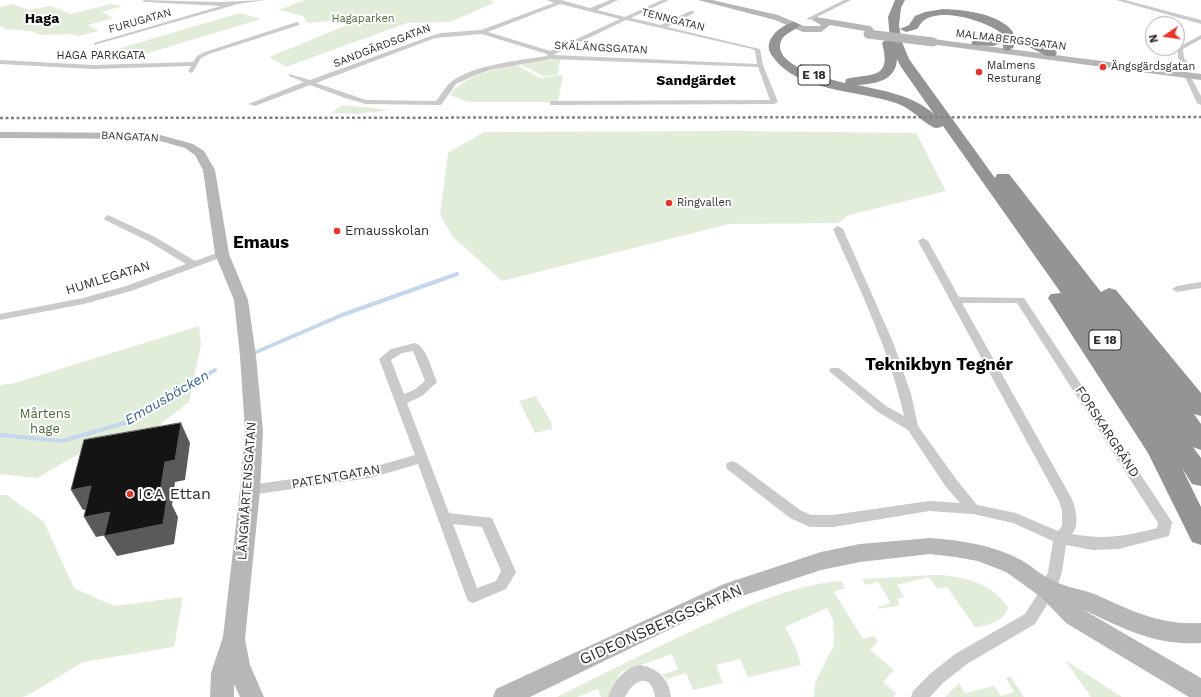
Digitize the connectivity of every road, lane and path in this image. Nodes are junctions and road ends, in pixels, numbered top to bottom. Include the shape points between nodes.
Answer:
1 (145, 0) edge
2 (263, 0) edge
3 (550, 0) edge
4 (615, 0) edge
5 (666, 0) edge
6 (702, 0) edge
7 (716, 0) edge
8 (848, 0) edge
9 (900, 0) edge
10 (1119, 0) edge
11 (562, 1) edge
12 (956, 2) dead end
13 (236, 3) junction
14 (591, 10) junction
15 (692, 12) dead end
16 (626, 18) junction
17 (811, 22) junction
18 (1201, 22) edge
19 (297, 24) dead end
20 (662, 27) junction
21 (903, 29) junction
22 (482, 32) junction
23 (1201, 36) edge
24 (934, 40) junction
25 (977, 43) joint
26 (96, 44) dead end
27 (1008, 46) junction
28 (1022, 47) junction
29 (1051, 53) joint
30 (550, 55) junction
31 (0, 62) edge
32 (760, 63) junction
33 (195, 64) junction
34 (191, 71) dead end
35 (291, 75) dead end
36 (1191, 75) edge
37 (1201, 77) edge
38 (313, 83) junction
39 (553, 103) dead end
40 (1201, 103) edge
41 (252, 104) dead end
42 (0, 135) edge
43 (958, 140) junction
44 (1006, 205) junction
45 (1030, 212) junction
46 (108, 218) dead end
47 (838, 229) dead end
48 (923, 241) dead end
49 (222, 254) junction
50 (193, 264) junction
51 (1201, 285) edge
52 (1177, 290) dead end
53 (955, 300) junction
54 (0, 317) edge
55 (835, 371) dead end
56 (400, 401) junction
57 (1201, 408) edge
58 (912, 426) junction
59 (1201, 440) edge
60 (422, 458) junction
61 (732, 466) dead end
62 (1201, 477) edge
63 (250, 490) junction
64 (973, 509) junction
65 (444, 518) junction
66 (1201, 534) edge
67 (1060, 538) junction
68 (1049, 590) junction
69 (1201, 633) edge
70 (234, 637) junction
71 (1201, 691) edge
72 (222, 697) edge
73 (252, 697) edge
74 (504, 697) edge
75 (616, 697) edge
76 (663, 697) edge
77 (919, 697) edge

1 - 13 street via 197,4
2 - 13 street
3 - 11 street, TENNGATAN
4 - 14 street
5 - 16 street
6 - 17 street, MALMABERGSGATAN via 778,18
7 - 17 street, MALMABERGSGATAN
8 - 17 street
9 - 21 highway, E 18 via 893,28
10 - 18 street
11 - 14 street, TENNGATAN
11 - 22 street, SANDGÄRDSGATAN
12 - 28 highway via 1007,24 1015,30
13 - 26 street, FURUGATAN
14 - 16 street, TENNGATAN
15 - 20 street
16 - 20 street, TENNGATAN
16 - 30 street
17 - 21 highway, E 18 via 788,36 783,50 786,57 808,73 840,81 882,77 890,67 891,53 888,43
17 - 24 street, MALMABERGSGATAN, bridge
17 - 43 highway, E 18 via 777,39 774,45 779,58 791,69 817,80 882,93 902,100 921,110 946,133
19 - 33 street via 207,53
20 - 32 street, TENNGATAN via 754,48 758,50
21 - 27 highway, E 18 via 912,27 921,16 936,12 956,12 995,23 1008,32
21 - 43 highway, E 18 via 907,67
21 - 45 highway, E 18 via 922,70
22 - 30 street
22 - 38 street, SANDGÄRDSGATAN via 433,37
23 - 36 street via 1180,48 1179,53
24 - 25 street, MALMABERGSGATAN
24 - 27 street, MALMABERGSGATAN
25 - 27 highway via 993,42
27 - 28 street, MALMABERGSGATAN
28 - 29 highway
28 - 36 street, MALMABERGSGATAN
29 - 36 street, MALMABERGSGATAN
30 - 32 street, SKÄLÄNGSGATAN via 746,66
30 - 38 street, SKÄLÄNGSGATAN via 488,68 471,75 454,83 438,103 366,102
31 - 33 street, HAGA PARKGATA via 93,66
32 - 39 street via 774,102
33 - 34 street
35 - 38 street, SKÄLÄNGSGATAN
36 - 37 street, MALMABERGSGATAN
36 - 40 street
38 - 41 street, SANDGÄRDSGATAN
42 - 49 street, BANGATAN via 153,136 189,146 200,153 209,170
43 - 44 highway, E 18
44 - 62 highway, E 18 via 1114,352
44 - 66 highway, E 18 via 1008,220 1030,257 1172,473
45 - 57 highway, E 18 via 1082,261
45 - 59 highway, E 18
46 - 50 street via 152,238
47 - 58 street via 888,342 905,394
48 - 53 street
49 - 50 street, HUMLEGATAN
49 - 63 street, LÅNGMÅRTENSGATAN via 241,300 248,356 254,431
50 - 54 street, HUMLEGATAN via 130,288 84,301
51 - 52 street
53 - 67 street via 1065,499 1069,510 1069,528
53 - 67 street, FORSKARGRÄND via 1020,300 1165,522 1164,532 1119,543 1093,544
55 - 58 street via 882,409
56 - 56 street via 418,393 431,382 415,347 398,349 384,359
56 - 60 street
58 - 64 street via 951,483
60 - 63 street, PATENTGATAN via 370,473
60 - 65 street
61 - 64 street via 795,514 810,521 833,521 929,506
63 - 70 street, LÅNGMÅRTENSGATAN
64 - 67 street via 1016,518
65 - 65 street via 473,596 502,585 509,572 487,522
67 - 68 street via 1055,572
68 - 69 street, GIDEONSBERGSGATAN via 1085,600 1146,628 1170,634
68 - 71 street, GIDEONSBERGSGATAN via 1074,616
68 - 74 street, GIDEONSBERGSGATAN via 1013,566 955,548 930,546 860,553 821,561 724,593
68 - 77 street via 1030,619 961,659 937,678
70 - 72 street, LÅNGMÅRTENSGATAN via 223,673
70 - 73 street, LÅNGMÅRTENSGATAN via 238,665
75 - 76 street via 628,678 637,673 646,673 657,680 663,689

